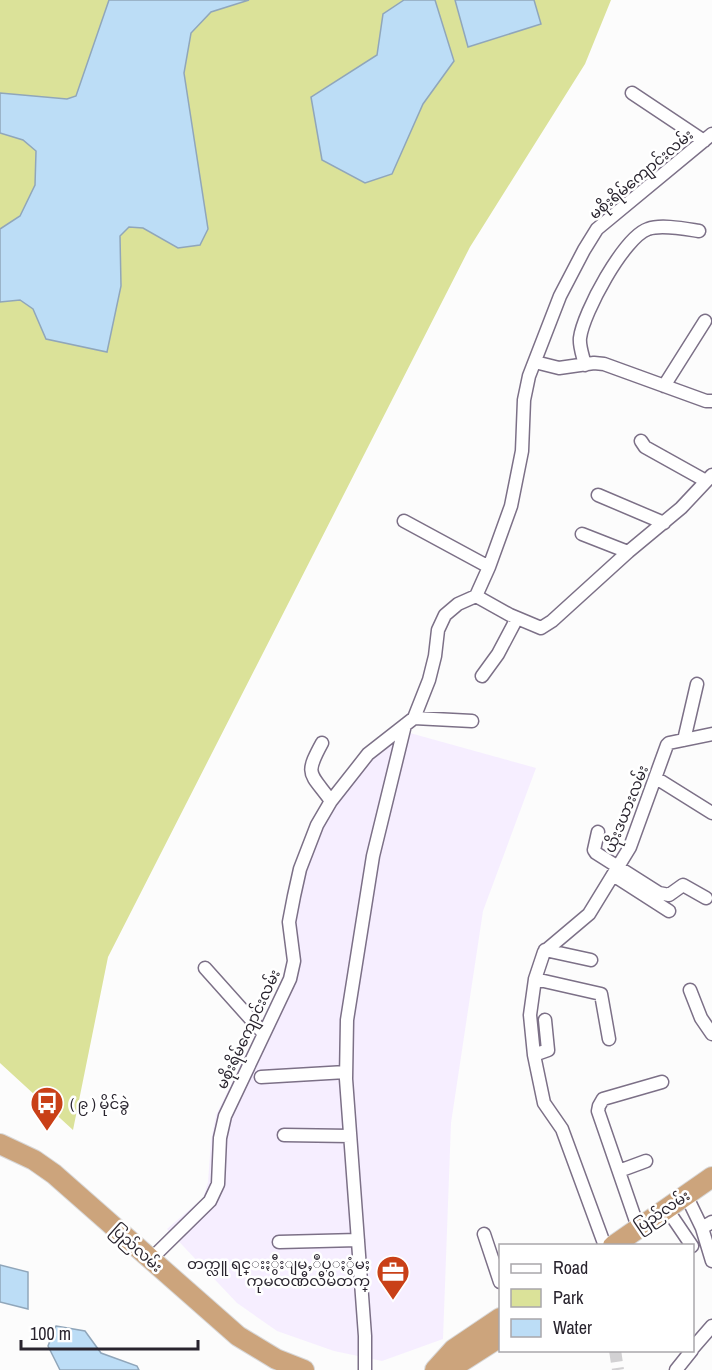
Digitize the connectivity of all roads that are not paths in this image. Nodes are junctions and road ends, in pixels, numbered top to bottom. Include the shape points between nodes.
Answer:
1 (632, 93) dead end
2 (708, 137) edge
3 (699, 231) dead end
4 (705, 321) dead end
5 (535, 362) junction
6 (585, 365) junction
7 (664, 386) junction
8 (712, 401) edge
9 (641, 441) dead end
10 (709, 478) edge
11 (598, 495) dead end
12 (404, 521) dead end
13 (664, 523) junction
14 (582, 534) dead end
15 (628, 552) junction
16 (489, 567) junction
17 (477, 596) junction
18 (517, 618) junction
19 (482, 676) dead end
20 (697, 684) dead end
21 (409, 721) junction
22 (472, 721) dead end
23 (712, 734) edge
24 (684, 740) junction
25 (322, 743) dead end
26 (656, 778) junction
27 (331, 801) junction
28 (712, 813) edge
29 (598, 832) dead end
30 (615, 871) junction
31 (706, 898) dead end
32 (669, 910) dead end
33 (545, 950) junction
34 (591, 960) dead end
35 (205, 968) dead end
36 (535, 980) junction
37 (690, 990) dead end
38 (545, 1020) dead end
39 (264, 1034) junction
40 (712, 1034) edge
41 (609, 1039) dead end
42 (534, 1055) junction
43 (346, 1072) junction
44 (261, 1077) dead end
45 (662, 1082) dead end
46 (284, 1135) dead end
47 (350, 1136) junction
48 (0, 1144) edge
49 (646, 1161) dead end
50 (619, 1171) junction
51 (712, 1177) edge
52 (712, 1192) edge
53 (689, 1201) junction
54 (673, 1218) junction
55 (707, 1225) edge
56 (484, 1234) dead end
57 (636, 1236) edge
58 (358, 1240) junction
59 (279, 1242) dead end
60 (605, 1244) edge
61 (616, 1244) edge
62 (691, 1244) edge
63 (150, 1260) junction
64 (712, 1261) edge
65 (499, 1276) edge
66 (499, 1319) edge
67 (712, 1326) edge
68 (499, 1338) edge
69 (694, 1348) edge
70 (690, 1352) edge
71 (304, 1370) edge
72 (365, 1370) edge
73 (436, 1370) edge
74 (676, 1370) edge

1 - 2 street
2 - 5 street, မစိုးရိမ်ကျောင်းလမ်း via 597,230 560,296
3 - 6 street via 648,229 611,267 582,328
4 - 7 street
5 - 6 street via 559,368
5 - 16 street, မစိုးရိမ်ကျောင်းလမ်း via 524,400 522,450 511,506
6 - 7 street via 604,364
7 - 8 street
9 - 10 street via 645,447
10 - 13 street
11 - 13 street
12 - 16 street
13 - 15 street
14 - 15 street
15 - 18 street via 541,628
16 - 17 street, မစိုးရိမ်ကျောင်းလမ်း
17 - 18 street
17 - 21 street via 445,615 438,630 429,680
18 - 19 street
20 - 24 street
21 - 22 street
21 - 27 street, မစိုးရိမ်ကျောင်းလမ်း via 368,754
21 - 43 street via 374,855 347,1020
23 - 24 street, ယိုးဒယားလမ်း
24 - 26 street, ယိုးဒယားလမ်း via 667,745
25 - 27 street via 310,772
26 - 28 street
26 - 30 street, ယိုးဒယားလမ်း via 630,847
27 - 39 street, မစိုးရိမ်ကျောင်းလမ်း via 300,869 289,922 294,961 290,979
29 - 30 street via 594,850
30 - 31 street via 659,893 669,895 683,885
30 - 32 street
30 - 33 street, ယိုးဒယားလမ်း via 589,914
33 - 34 street
33 - 36 street
35 - 39 street
36 - 41 street via 601,994
36 - 42 street via 530,1015
37 - 40 street
38 - 42 street via 548,1050
39 - 63 street, မစိုးရိမ်ကျောင်းလမ်း via 225,1116 218,1184 210,1201
42 - 60 street via 544,1103 562,1129
43 - 44 street
43 - 47 street
45 - 50 street via 603,1099 599,1106
46 - 47 street
47 - 58 street
48 - 63 highway, ပြည်လမ်း via 54,1174
49 - 50 street
50 - 57 street
51 - 53 highway, ပြည်လမ်း
52 - 53 highway, ပြည်လမ်း
53 - 54 highway, ပြည်လမ်း
53 - 55 street
53 - 57 highway, ပြည်လမ်း
54 - 57 highway, ပြည်လမ်း
54 - 62 street
55 - 64 street
56 - 65 street
57 - 61 highway, ပြည်လမ်း
58 - 59 street
58 - 72 street
63 - 71 highway, ပြည်လမ်း via 238,1336 276,1359
66 - 73 highway via 454,1349
67 - 69 street
68 - 73 highway via 461,1362
70 - 74 street

